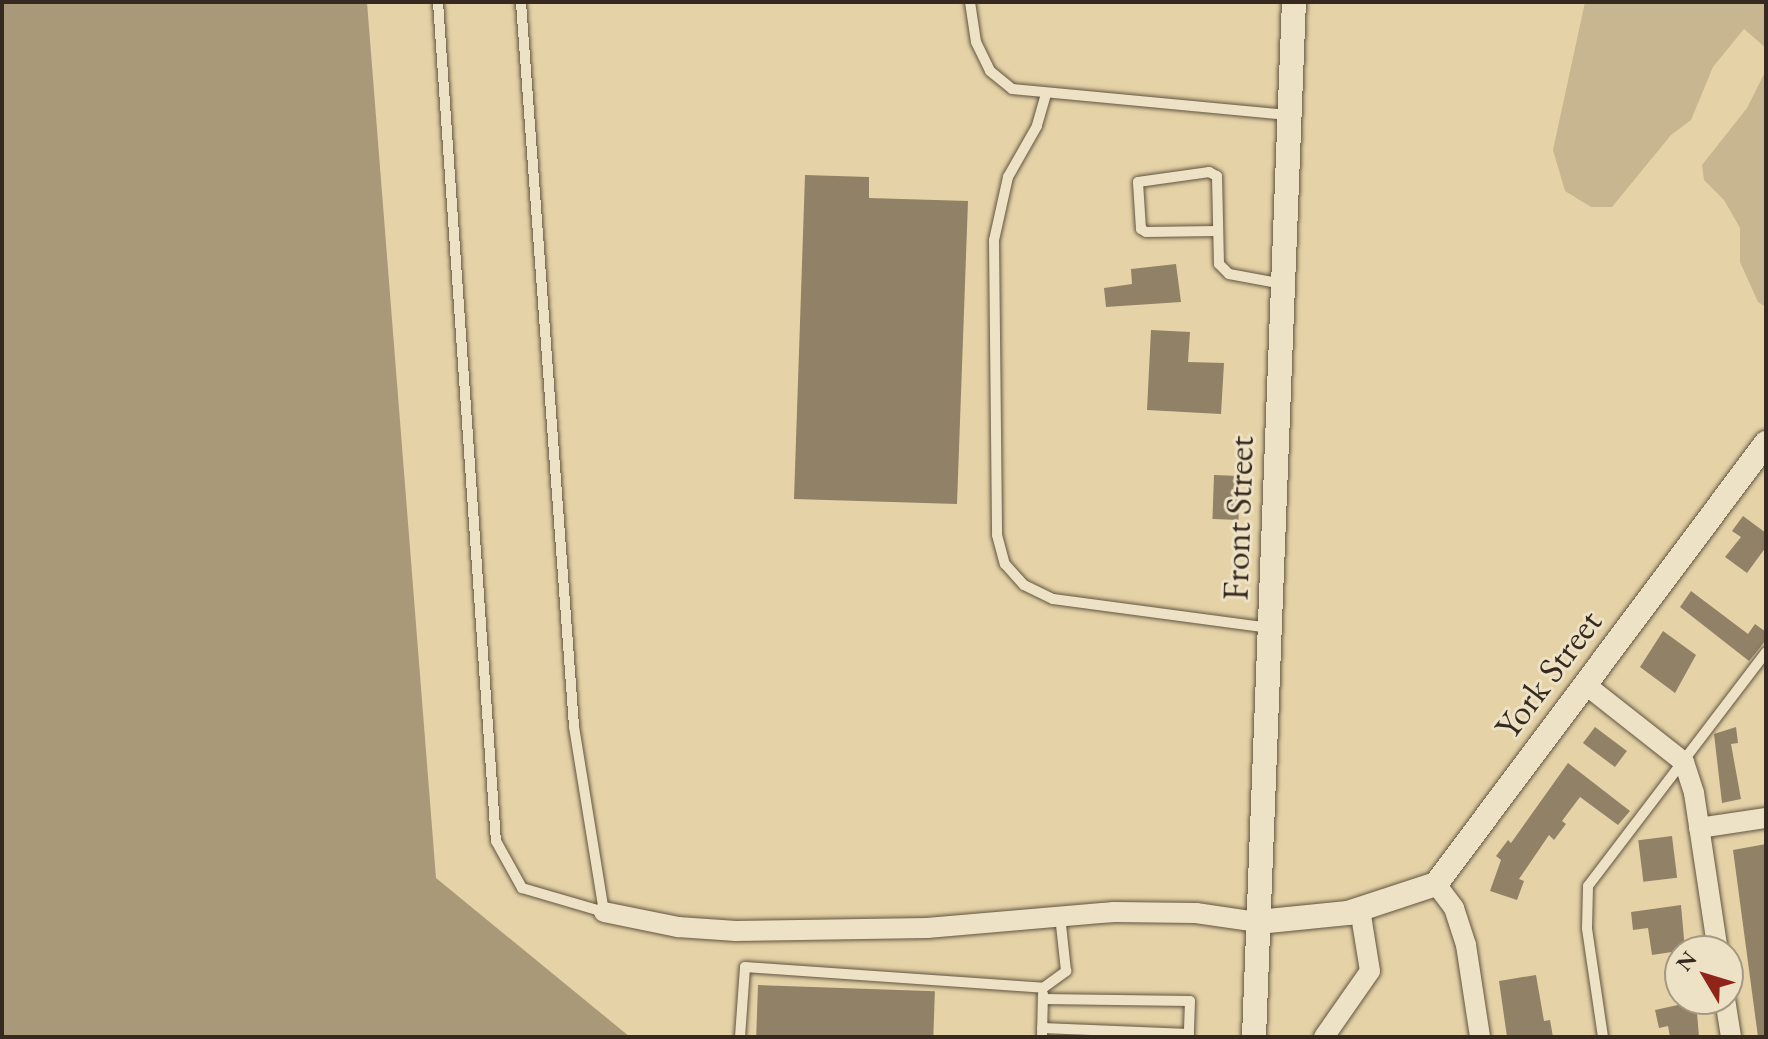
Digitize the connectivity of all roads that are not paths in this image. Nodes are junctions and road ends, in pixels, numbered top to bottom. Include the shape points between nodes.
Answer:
1 (438, 2) edge
2 (521, 2) edge
3 (970, 2) edge
4 (1294, 2) edge
5 (1046, 94) junction
6 (1289, 115) junction
7 (1216, 231) junction
8 (1283, 284) junction
9 (1766, 443) edge
10 (1270, 628) junction
11 (1766, 652) edge
12 (1586, 685) junction
13 (1684, 762) junction
14 (1766, 818) edge
15 (1699, 828) junction
16 (1436, 884) junction
17 (1360, 909) junction
18 (604, 912) junction
19 (1060, 916) junction
20 (1258, 922) junction
21 (1716, 935) edge
22 (1043, 994) junction
23 (1728, 1015) edge
24 (1042, 1032) edge
25 (1189, 1035) edge
26 (740, 1037) edge
27 (1254, 1037) edge
28 (1324, 1037) edge
29 (1480, 1037) edge
30 (1603, 1037) edge
31 (1731, 1037) edge

1 - 18 lane via 496,841 522,888
2 - 18 lane via 574,726
3 - 5 lane via 976,42 990,71 1012,89
4 - 6 street, Front Street
5 - 6 lane
5 - 10 lane via 1037,126 1004,188 994,240 997,535 1005,564 1024,585 1053,599
6 - 8 street, Front Street
7 - 7 lane via 1217,176 1209,172 1138,182 1141,229
7 - 8 lane via 1223,270
8 - 10 street, Front Street
9 - 12 street, York Street
10 - 20 street, Front Street
11 - 13 lane
12 - 13 street
12 - 16 street, York Street
13 - 15 street
13 - 30 lane via 1588,886 1587,928
14 - 15 street
15 - 21 street
16 - 17 street
16 - 29 street via 1454,908 1466,945
17 - 20 street via 1302,921
17 - 28 street via 1370,971
18 - 19 street via 678,927 736,931 927,928
19 - 20 street via 1196,913
19 - 22 lane via 1066,971
20 - 27 street, Front Street
22 - 24 lane
22 - 25 lane via 1190,1001
22 - 26 lane via 745,967
23 - 31 street
24 - 25 lane

